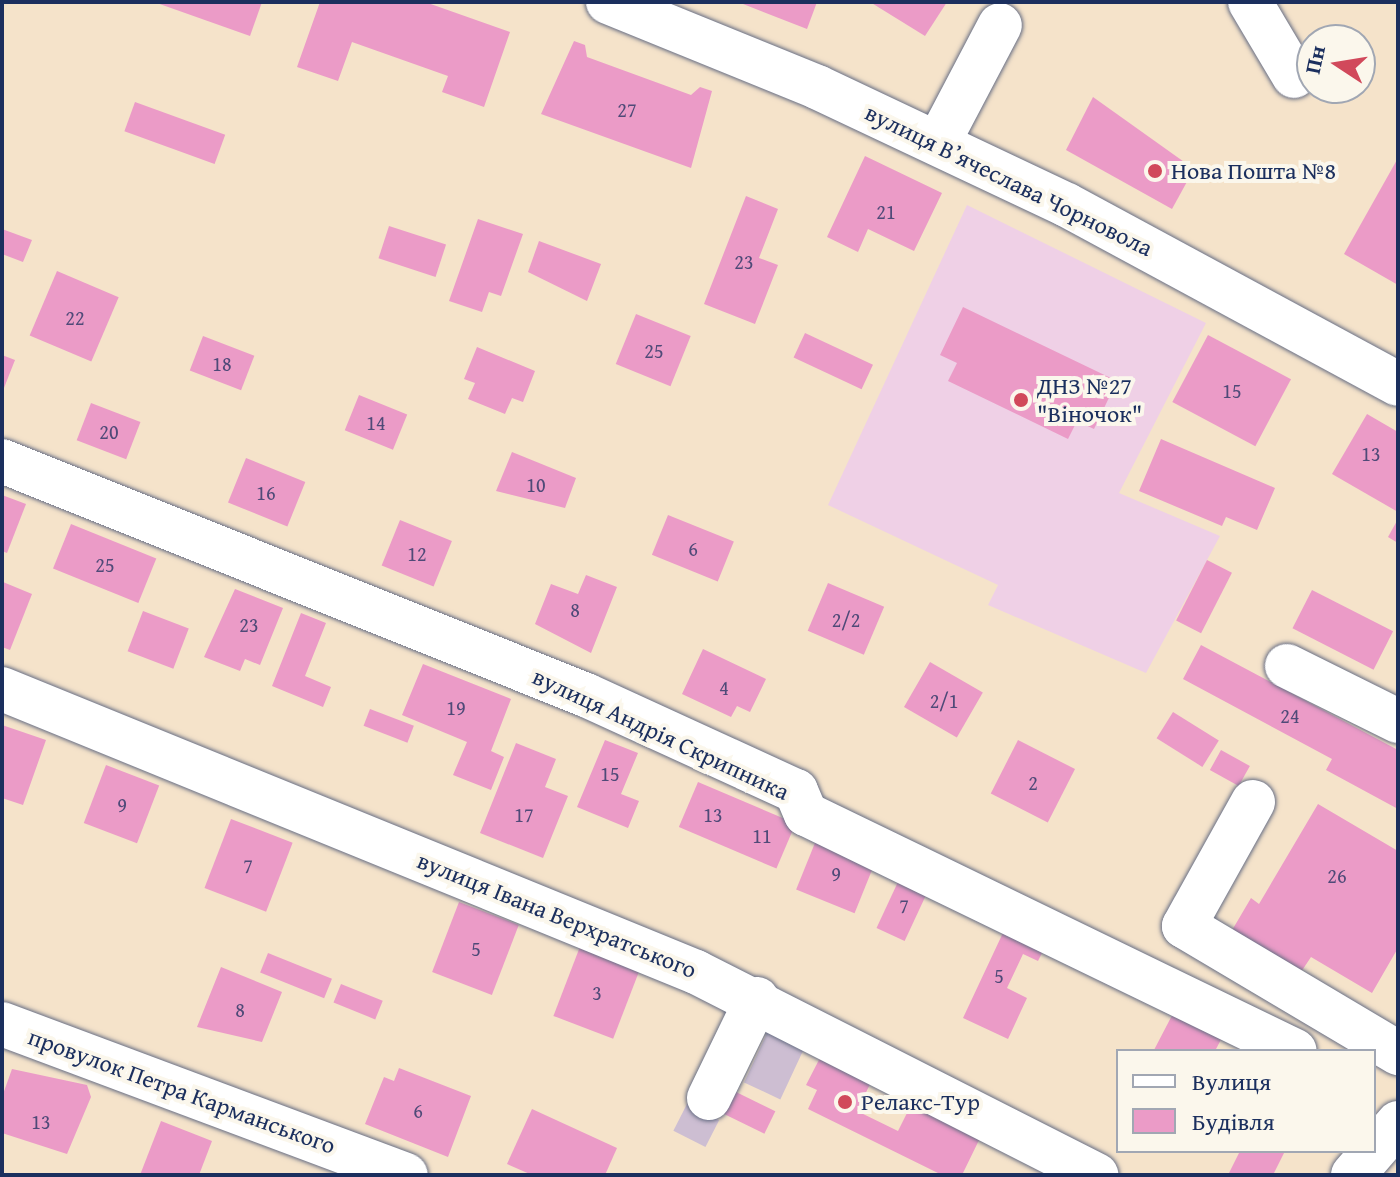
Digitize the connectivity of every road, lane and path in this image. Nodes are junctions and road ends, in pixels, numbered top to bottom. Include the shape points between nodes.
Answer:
1 (608, 2) edge
2 (1250, 2) edge
3 (1000, 25) dead end
4 (1294, 76) dead end
5 (938, 143) junction
6 (1398, 384) edge
7 (2, 461) edge
8 (1287, 666) dead end
9 (2, 689) edge
10 (1398, 721) edge
11 (1253, 802) dead end
12 (757, 999) junction
13 (2, 1024) edge
14 (1291, 1049) edge
15 (1398, 1053) edge
16 (1376, 1096) edge
17 (709, 1098) dead end
18 (1398, 1108) edge
19 (1398, 1123) edge
20 (1376, 1148) edge
21 (1372, 1153) edge
22 (406, 1175) edge
23 (1097, 1175) edge
24 (1353, 1175) edge

1 - 5 street, вулиця Вʼячеслава Чорновола
2 - 4 street
3 - 5 street
5 - 6 street, вулиця Вʼячеслава Чорновола
7 - 14 street, вулиця Андрія Скрипника via 586,695 796,791 806,814
8 - 10 street
9 - 12 street, вулиця Івана Верхратського
11 - 15 street via 1184,926
12 - 17 street
12 - 23 street, вулиця Івана Верхратського
13 - 22 street, провулок Петра Карманського
16 - 18 street
19 - 20 street
21 - 24 street

